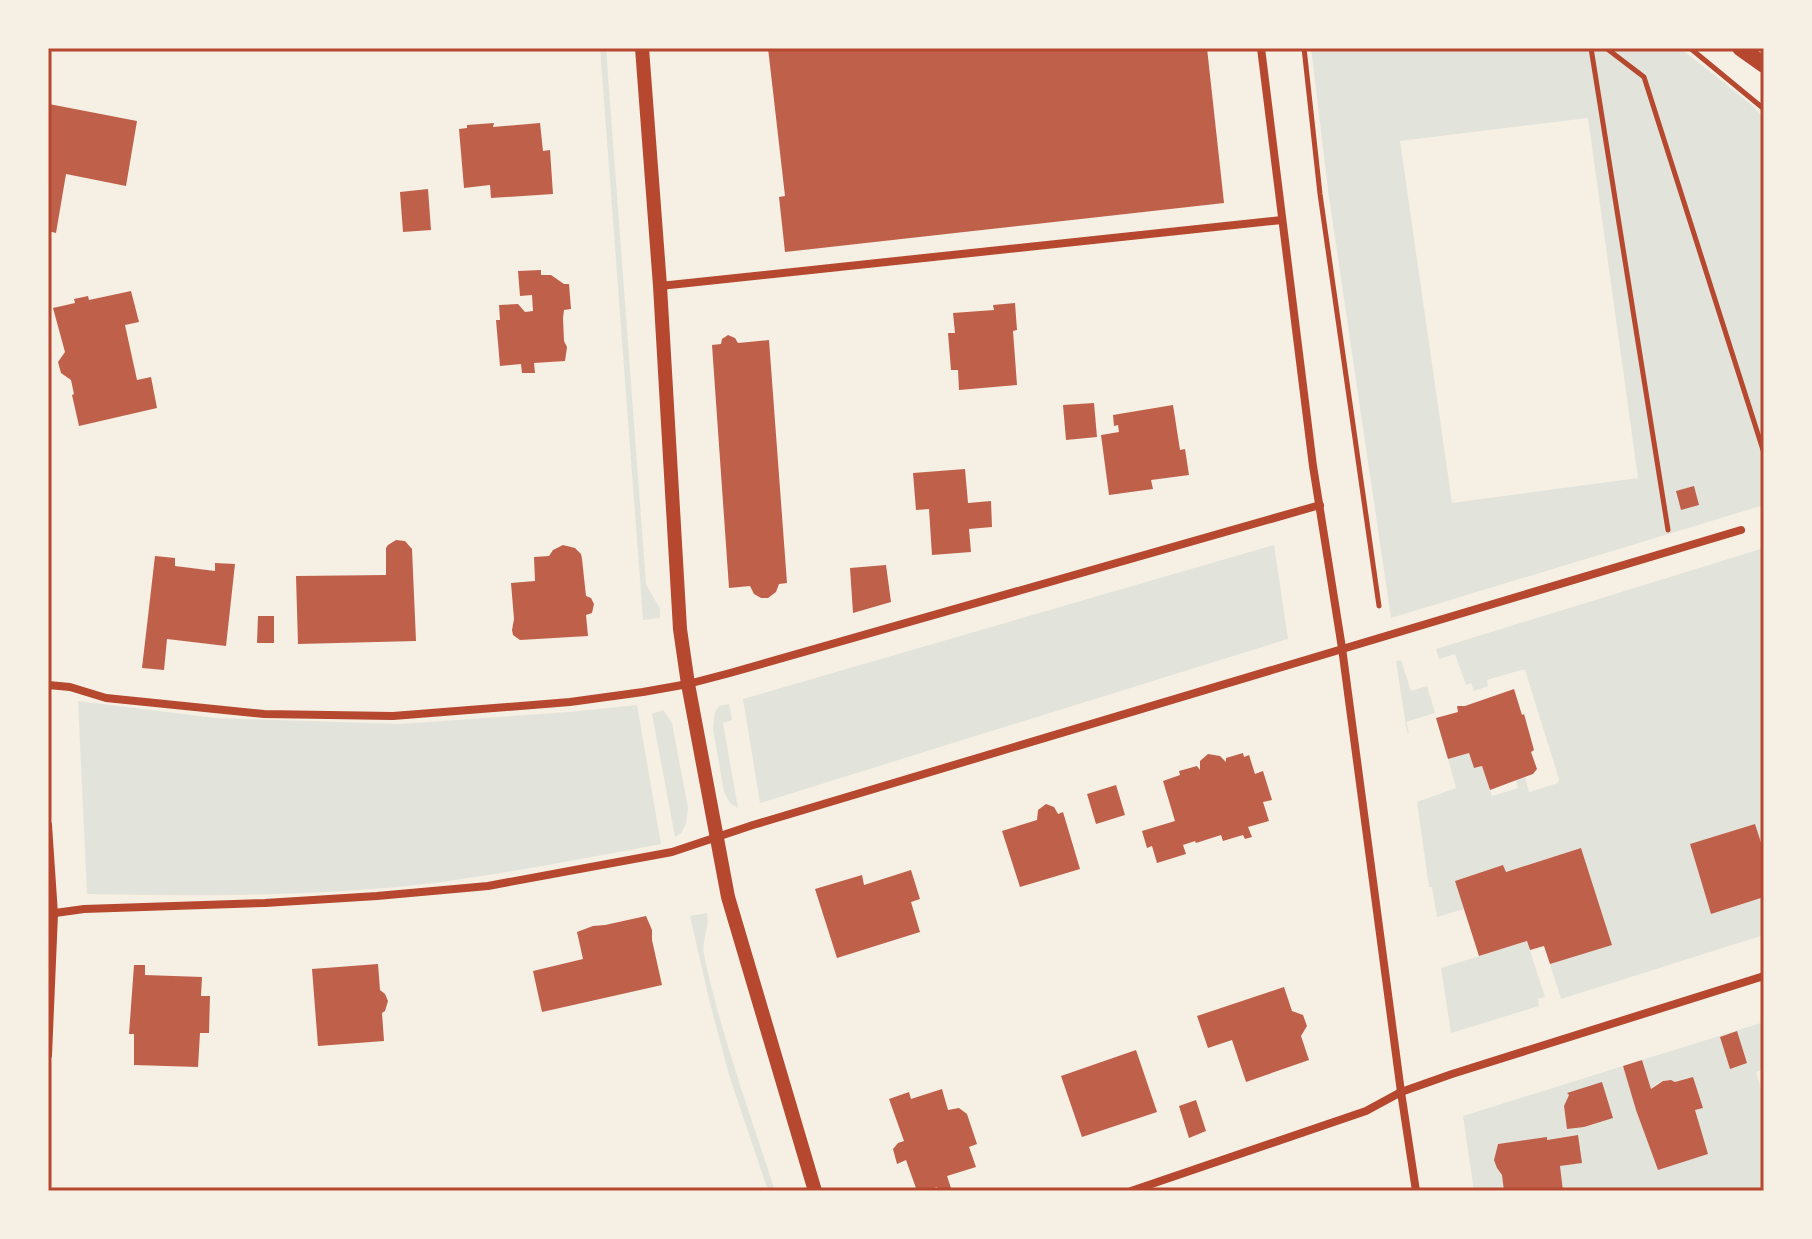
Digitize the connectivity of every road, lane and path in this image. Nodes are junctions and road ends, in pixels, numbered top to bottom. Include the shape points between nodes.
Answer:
1 (642, 48) edge
2 (1261, 48) edge
3 (1304, 48) edge
4 (1591, 48) edge
5 (1606, 48) edge
6 (1690, 48) edge
7 (1740, 48) edge
8 (1764, 65) edge
9 (1764, 109) edge
10 (1282, 220) junction
11 (660, 286) junction
12 (1764, 453) edge
13 (1320, 505) junction
14 (1741, 530) dead end
15 (1671, 551) junction
16 (1379, 606) dead end
17 (1342, 648) junction
18 (688, 684) junction
19 (48, 685) edge
20 (48, 825) edge
21 (716, 838) junction
22 (51, 914) edge
23 (1764, 976) edge
24 (48, 1055) edge
25 (1401, 1092) junction
26 (815, 1191) edge
27 (1131, 1191) edge
28 (1416, 1191) edge

1 - 11 street
2 - 10 street
3 - 16 path
4 - 15 path
5 - 12 path via 1644,77
6 - 9 path
7 - 8 main road
10 - 11 street
10 - 13 street
11 - 18 street via 680,629
13 - 17 street
13 - 18 street
14 - 15 street
15 - 17 street
17 - 21 street
17 - 25 street
18 - 19 street via 570,702 393,716 264,714 106,698
18 - 21 street
20 - 22 street
21 - 22 street via 672,852 488,886
21 - 26 street via 728,897
22 - 24 street
23 - 25 street
25 - 27 street via 1366,1111
25 - 28 street

